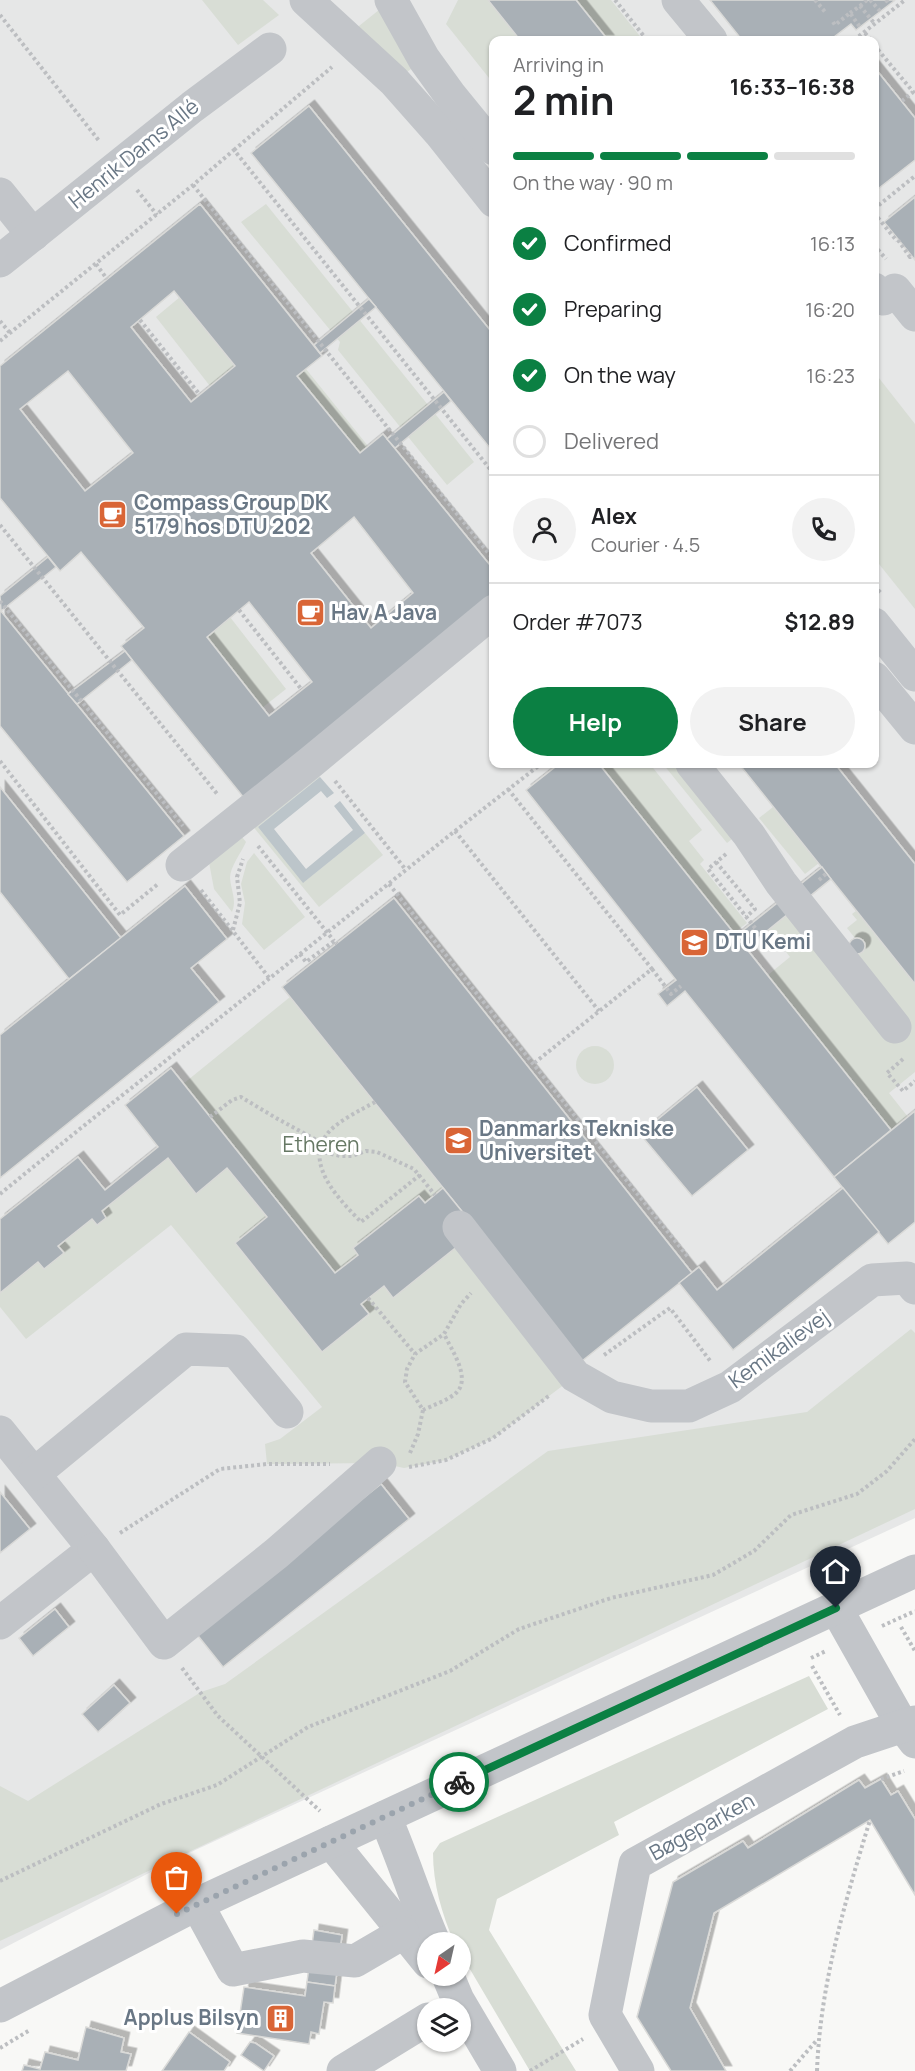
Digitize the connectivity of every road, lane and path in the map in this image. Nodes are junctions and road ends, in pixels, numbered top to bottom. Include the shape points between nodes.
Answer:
1 (306, 0) edge
2 (391, 0) edge
3 (615, 0) edge
4 (678, 0) edge
5 (815, 0) edge
6 (868, 0) edge
7 (905, 0) edge
8 (860, 6) junction
9 (880, 11) dead end
10 (826, 13) dead end
11 (850, 13) junction
12 (0, 15) edge
13 (833, 22) dead end
14 (875, 24) junction
15 (860, 27) dead end
16 (865, 33) junction
17 (644, 36) edge
18 (708, 36) edge
19 (860, 36) edge
20 (868, 36) edge
21 (270, 49) dead end
22 (879, 51) edge
23 (335, 64) dead end
24 (914, 93) edge
25 (902, 101) dead end
26 (489, 143) edge
27 (234, 150) junction
28 (118, 166) junction
29 (915, 176) edge
30 (193, 185) junction
31 (0, 194) edge
32 (489, 195) edge
33 (879, 207) edge
34 (879, 217) edge
35 (33, 235) junction
36 (911, 258) dead end
37 (0, 261) edge
38 (96, 264) junction
39 (107, 279) dead end
40 (879, 295) edge
41 (915, 315) edge
42 (140, 320) dead end
43 (0, 321) edge
44 (10, 333) junction
45 (0, 341) edge
46 (200, 395) dead end
47 (489, 468) edge
48 (0, 525) edge
49 (489, 554) edge
50 (0, 601) edge
51 (239, 610) dead end
52 (489, 615) edge
53 (879, 630) edge
54 (915, 675) edge
55 (879, 684) edge
56 (302, 690) dead end
57 (915, 728) edge
58 (316, 757) junction
59 (0, 761) edge
60 (536, 768) edge
61 (695, 768) edge
62 (508, 789) junction
63 (455, 831) junction
64 (244, 835) junction
65 (729, 852) dead end
66 (246, 856) dead end
67 (192, 857) junction
68 (716, 862) junction
69 (406, 870) junction
70 (389, 884) junction
71 (746, 917) junction
72 (233, 931) junction
73 (328, 932) junction
74 (741, 942) dead end
75 (300, 954) junction
76 (652, 969) junction
77 (270, 979) junction
78 (681, 986) dead end
79 (599, 1011) junction
80 (895, 1027) dead end
81 (905, 1058) dead end
82 (533, 1064) junction
83 (915, 1081) edge
84 (375, 1102) dead end
85 (210, 1118) dead end
86 (322, 1143) junction
87 (319, 1151) junction
88 (420, 1175) junction
89 (0, 1194) edge
90 (435, 1195) dead end
91 (459, 1227) dead end
92 (688, 1257) dead end
93 (495, 1273) junction
94 (915, 1288) edge
95 (368, 1298) dead end
96 (444, 1334) junction
97 (415, 1354) junction
98 (575, 1376) junction
99 (730, 1387) junction
100 (423, 1410) junction
101 (287, 1412) dead end
102 (0, 1432) edge
103 (915, 1439) edge
104 (392, 1466) joint
105 (34, 1474) junction
106 (94, 1549) junction
107 (915, 1572) edge
108 (836, 1608) junction
109 (0, 1623) edge
110 (901, 1627) dead end
111 (164, 1643) junction
112 (915, 1652) edge
113 (812, 1666) dead end
114 (910, 1739) edge
115 (855, 1742) junction
116 (263, 1757) junction
117 (881, 1779) dead end
118 (320, 1811) dead end
119 (385, 1817) junction
120 (870, 1820) dead end
121 (331, 1842) junction
122 (0, 1881) edge
123 (197, 1904) junction
124 (419, 1932) edge
125 (417, 1936) edge
126 (417, 1939) edge
127 (447, 1990) edge
128 (0, 2006) edge
129 (610, 2024) junction
130 (417, 2026) edge
131 (819, 2039) junction
132 (343, 2071) edge
133 (500, 2071) edge
134 (529, 2071) edge
135 (638, 2071) edge
136 (790, 2071) edge
137 (818, 2071) edge

1 - 32 street via 394,81
2 - 26 street via 424,59
3 - 17 path
4 - 18 street
5 - 10 path
6 - 8 path
6 - 9 path
7 - 14 path
8 - 11 path
8 - 14 path
11 - 13 path via 836,25
11 - 15 path
12 - 28 path
14 - 16 path
16 - 19 path
16 - 20 path
21 - 28 street, Henrik Dams Allé
22 - 24 path
23 - 27 path
24 - 25 path
27 - 30 path
27 - 47 path
28 - 35 street, Henrik Dams Allé
29 - 33 path
30 - 38 path
30 - 49 path
31 - 35 street
34 - 36 path
35 - 37 street, Henrik Dams Allé
38 - 39 path
38 - 44 path
40 - 41 street via 883,299 895,290
42 - 46 path
43 - 44 path
44 - 45 path
48 - 64 path
50 - 67 path
51 - 56 path
52 - 58 street
53 - 54 street
55 - 57 street
58 - 64 street
58 - 69 path
59 - 67 path via 120,915
60 - 62 path
61 - 80 street
62 - 63 path
62 - 76 path
63 - 69 path
63 - 79 path
64 - 67 street
64 - 73 path via 255,842
65 - 68 path
66 - 72 path via 237,877 240,903
67 - 72 path
68 - 71 path via 708,868
68 - 71 path via 755,909
69 - 70 path
70 - 73 path
70 - 82 path
71 - 74 path via 756,929
72 - 77 path
73 - 75 path
73 - 75 path via 335,942 306,962
75 - 77 path
76 - 78 path via 671,994
76 - 79 path
77 - 89 path
79 - 82 path
81 - 83 path via 887,1073 903,1091
82 - 92 path
84 - 86 path via 336,1127
85 - 86 path via 241,1097
86 - 87 path
87 - 88 path via 340,1156 377,1152
87 - 88 path via 321,1166 333,1190 361,1222
88 - 90 path
91 - 93 street, Kemikalievej
93 - 96 path via 461,1304
93 - 98 street, Kemikalievej
94 - 99 street, Kemikalievej via 907,1278 872,1281
95 - 97 path
96 - 97 path
96 - 100 path via 460,1369 461,1386 451,1396
97 - 100 path via 405,1382
98 - 99 street, Kemikalievej via 612,1397 651,1406 689,1406
98 - 99 path via 670,1308
100 - 104 path via 418,1434
101 - 105 street via 236,1351 186,1349
102 - 105 street
103 - 116 path via 887,1471 857,1494 791,1515 754,1551 713,1575 611,1598 519,1629 450,1671 308,1727
104 - 111 street
105 - 106 street
106 - 109 street
106 - 111 street
107 - 108 street
108 - 114 street
108 - 119 street
110 - 112 path
111 - 116 path via 218,1716
113 - 115 path
114 - 115 street, Bøgeparken
114 - 117 path
115 - 129 street, Bøgeparken via 635,1864 605,2015
116 - 118 path
116 - 122 path via 217,1785 161,1804
119 - 121 street
119 - 124 street via 420,1911
120 - 131 path via 839,1923
121 - 123 street
121 - 125 street
123 - 126 street via 233,1970 303,1956 355,1961
123 - 128 street
127 - 133 street
129 - 134 path
129 - 135 street, Bøgeparken
130 - 132 street
131 - 136 path
131 - 137 path

